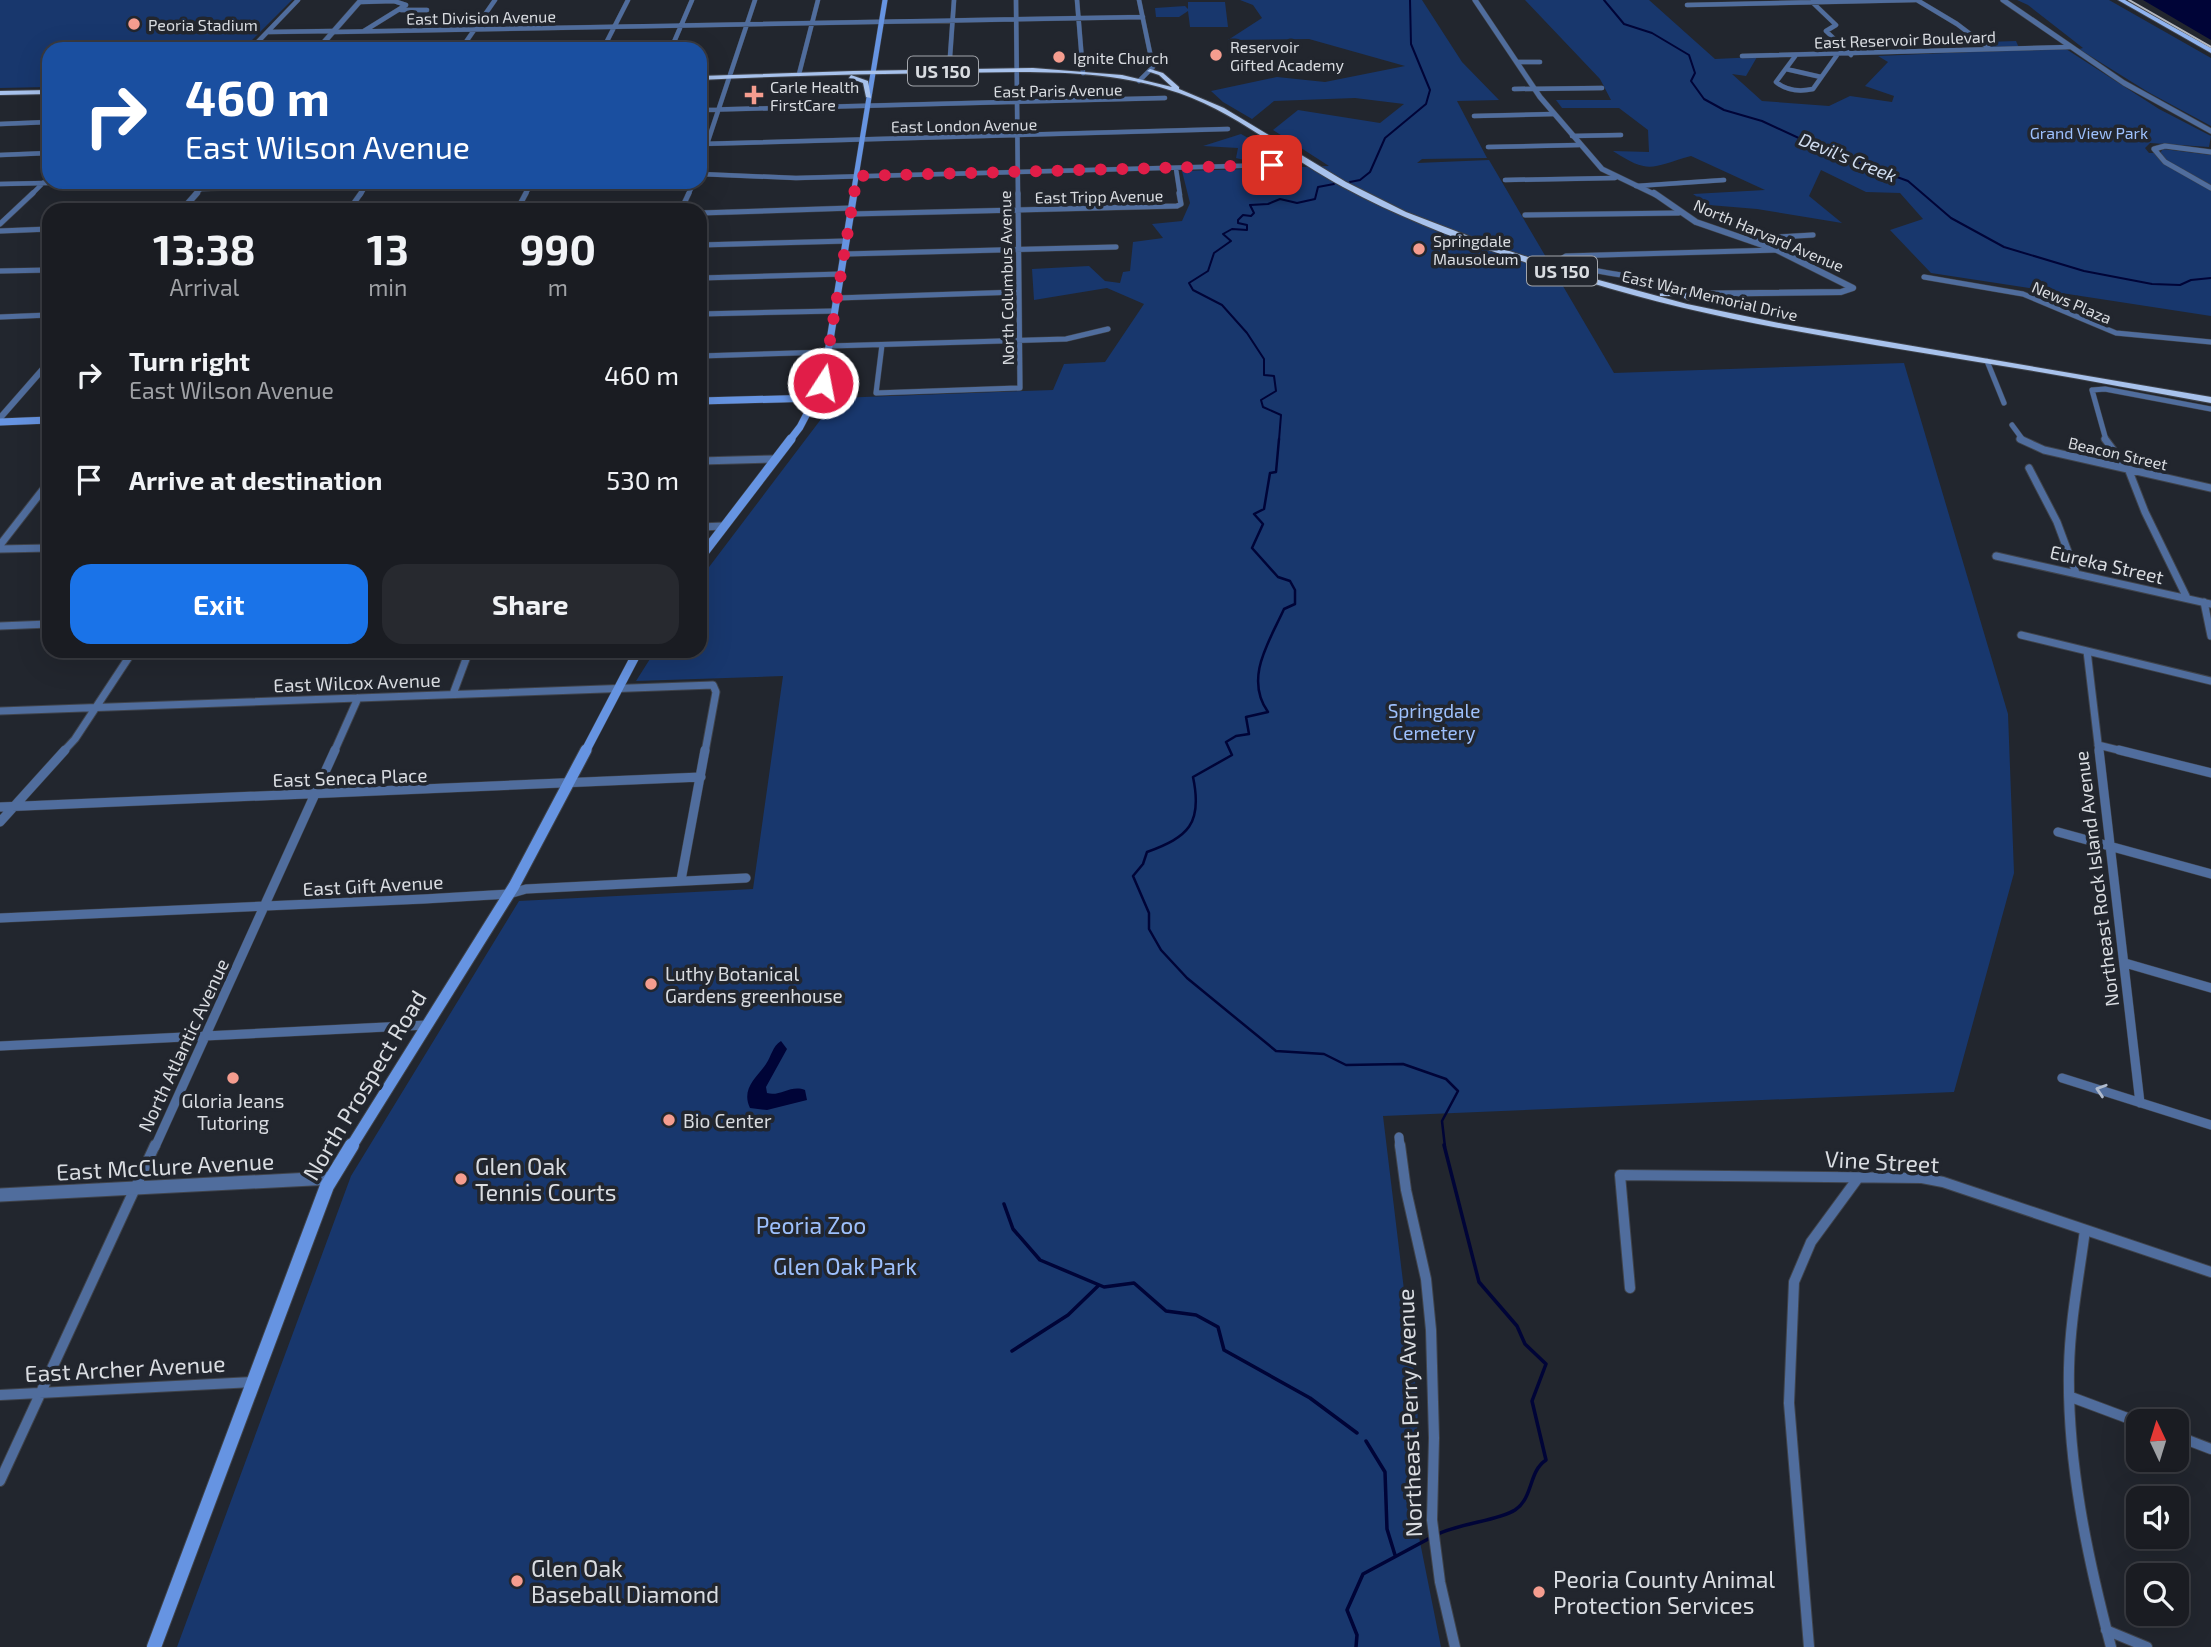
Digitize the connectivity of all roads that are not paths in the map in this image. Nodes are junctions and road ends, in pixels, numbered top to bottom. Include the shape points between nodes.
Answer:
1 (299, 0) edge
2 (495, 0) edge
3 (628, 0) edge
4 (692, 0) edge
5 (755, 0) edge
6 (818, 0) edge
7 (885, 0) edge
8 (954, 0) edge
9 (1016, 0) edge
10 (1077, 0) edge
11 (1139, 0) edge
12 (1475, 0) edge
13 (1916, 0) edge
14 (2003, 0) edge
15 (2121, 0) edge
16 (360, 1) edge
17 (1812, 2) junction
18 (1687, 5) dead end
19 (401, 10) junction
20 (426, 10) dead end
21 (1143, 17) junction
22 (1079, 18) junction
23 (1016, 19) junction
24 (953, 20) junction
25 (882, 22) junction
26 (813, 23) junction
27 (747, 24) junction
28 (682, 26) junction
29 (615, 27) junction
30 (474, 30) junction
31 (268, 32) junction
32 (333, 32) junction
33 (364, 32) junction
34 (258, 42) edge
35 (324, 42) edge
36 (466, 42) edge
37 (607, 42) edge
38 (674, 42) edge
39 (2070, 47) junction
40 (1990, 49) junction
41 (2211, 51) edge
42 (1796, 55) junction
43 (1837, 55) junction
44 (1851, 55) junction
45 (1742, 56) dead end
46 (1517, 62) junction
47 (1540, 62) dead end
48 (875, 63) junction
49 (1786, 69) junction
50 (949, 71) junction
51 (1016, 71) junction
52 (1150, 71) junction
53 (899, 72) junction
54 (1083, 73) junction
55 (799, 74) junction
56 (873, 74) junction
57 (909, 75) junction
58 (729, 77) junction
59 (808, 77) junction
60 (1821, 77) junction
61 (707, 78) edge
62 (1139, 81) junction
63 (1602, 88) dead end
64 (1514, 89) dead end
65 (1535, 89) junction
66 (42, 92) edge
67 (0, 93) edge
68 (870, 94) junction
69 (1193, 96) junction
70 (1165, 98) dead end
71 (1015, 103) junction
72 (868, 107) junction
73 (719, 109) junction
74 (707, 110) edge
75 (1554, 114) junction
76 (1474, 116) dead end
77 (42, 122) edge
78 (0, 124) edge
79 (1228, 129) dead end
80 (2211, 131) edge
81 (1621, 135) dead end
82 (1016, 136) junction
83 (1572, 136) junction
84 (863, 140) junction
85 (707, 143) joint
86 (1579, 145) junction
87 (1488, 147) dead end
88 (2211, 152) edge
89 (42, 153) edge
90 (0, 155) edge
91 (1272, 165) dead end
92 (1176, 169) junction
93 (1017, 172) junction
94 (707, 174) edge
95 (857, 176) junction
96 (1615, 178) junction
97 (1505, 180) dead end
98 (1724, 180) dead end
99 (42, 183) edge
100 (0, 184) edge
101 (42, 184) edge
102 (1636, 186) junction
103 (2211, 188) edge
104 (200, 189) edge
105 (188, 203) edge
106 (1017, 210) junction
107 (852, 211) junction
108 (707, 212) edge
109 (1679, 213) junction
110 (1525, 215) dead end
111 (0, 225) edge
112 (42, 229) edge
113 (0, 231) edge
114 (1813, 235) dead end
115 (1745, 239) junction
116 (847, 241) junction
117 (707, 244) edge
118 (1116, 247) dead end
119 (1018, 250) junction
120 (1777, 250) junction
121 (845, 254) junction
122 (42, 270) edge
123 (0, 271) edge
124 (841, 276) junction
125 (1924, 277) dead end
126 (707, 279) edge
127 (1018, 292) junction
128 (837, 298) junction
129 (1689, 298) junction
130 (835, 313) junction
131 (42, 315) edge
132 (707, 316) edge
133 (0, 317) edge
134 (1108, 329) dead end
135 (1020, 341) junction
136 (2211, 342) edge
137 (882, 345) junction
138 (829, 349) junction
139 (707, 356) edge
140 (1987, 361) junction
141 (42, 370) edge
142 (2211, 394) edge
143 (817, 398) junction
144 (2211, 400) edge
145 (707, 401) edge
146 (2004, 403) dead end
147 (2211, 409) edge
148 (0, 420) edge
149 (42, 420) edge
150 (2012, 425) dead end
151 (776, 459) junction
152 (707, 461) edge
153 (2029, 468) dead end
154 (2129, 471) junction
155 (2211, 488) edge
156 (42, 491) edge
157 (724, 526) junction
158 (707, 527) edge
159 (0, 547) edge
160 (42, 548) edge
161 (707, 549) edge
162 (1996, 556) dead end
163 (2076, 573) junction
164 (2187, 598) junction
165 (2208, 603) edge
166 (42, 624) edge
167 (0, 626) edge
168 (2021, 635) dead end
169 (2211, 636) edge
170 (2087, 651) junction
171 (129, 658) edge
172 (466, 658) edge
173 (634, 658) edge
174 (2211, 681) edge
175 (618, 688) junction
176 (453, 694) junction
177 (358, 698) junction
178 (98, 707) junction
179 (0, 711) edge
180 (2098, 745) junction
181 (2211, 773) edge
182 (701, 777) junction
183 (568, 783) junction
184 (316, 794) junction
185 (16, 806) junction
186 (0, 807) edge
187 (0, 822) edge
188 (2058, 832) dead end
189 (2109, 846) junction
190 (2211, 874) edge
191 (746, 878) dead end
192 (681, 880) junction
193 (509, 894) junction
194 (265, 906) junction
195 (0, 918) edge
196 (2125, 963) junction
197 (2211, 988) edge
198 (427, 1025) junction
199 (206, 1036) junction
200 (0, 1046) edge
201 (2062, 1078) dead end
202 (2140, 1103) junction
203 (2211, 1125) edge
204 (1399, 1137) dead end
205 (331, 1178) junction
206 (1858, 1178) junction
207 (137, 1188) junction
208 (0, 1195) edge
209 (2085, 1230) junction
210 (2211, 1272) edge
211 (1630, 1288) dead end
212 (253, 1382) junction
213 (42, 1392) junction
214 (0, 1395) edge
215 (2071, 1397) junction
216 (2126, 1418) edge
217 (2189, 1441) edge
218 (2211, 1449) edge
219 (0, 1481) edge
220 (2106, 1630) junction
221 (154, 1647) edge
222 (1455, 1647) edge
223 (1809, 1647) edge
224 (2111, 1647) edge
225 (2147, 1647) edge

1 - 31 street
2 - 30 street
3 - 29 street
4 - 28 street
5 - 27 street
6 - 26 street
7 - 25 main road
8 - 24 street
9 - 23 street, North Columbus Avenue
10 - 22 street
11 - 21 street
12 - 46 street, North Harvard Avenue
13 - 17 street
13 - 40 street
14 - 39 street
15 - 41 main road
16 - 19 street via 401,2 406,6
16 - 32 street
17 - 18 street
17 - 44 street via 1836,25 1826,31
19 - 20 street
19 - 33 street via 379,18
21 - 22 street, East Division Avenue
21 - 52 street
22 - 23 street, East Division Avenue
22 - 54 street
23 - 24 street, East Division Avenue
23 - 51 street, North Columbus Avenue
24 - 25 street, East Division Avenue
24 - 50 street
25 - 26 street, East Division Avenue
25 - 48 main road
26 - 27 street, East Division Avenue
26 - 55 street
27 - 28 street, East Division Avenue
27 - 58 street
28 - 29 street, East Division Avenue
28 - 38 street
29 - 30 street, East Division Avenue
29 - 37 street
30 - 33 street, East Division Avenue
30 - 36 street
31 - 32 street, East Division Avenue
31 - 34 street
32 - 33 street, East Division Avenue
32 - 35 street
39 - 40 street, East Reservoir Boulevard
39 - 80 street
40 - 44 street, East Reservoir Boulevard
42 - 43 street, East Reservoir Boulevard
42 - 45 street, East Reservoir Boulevard
42 - 49 street
43 - 44 street, East Reservoir Boulevard
43 - 60 street
46 - 47 street
46 - 65 street, North Harvard Avenue
48 - 53 highway
48 - 56 main road
49 - 60 street
49 - 60 street via 1776,82 1789,90 1812,89
50 - 51 highway, East War Memorial Drive / US 150
50 - 53 highway, East War Memorial Drive / US 150
51 - 54 highway, East War Memorial Drive / US 150
51 - 57 highway, East War Memorial Drive / US 150
51 - 71 street, North Columbus Avenue
52 - 62 street
52 - 69 highway
53 - 56 highway, East War Memorial Drive / US 150
54 - 62 highway, East War Memorial Drive / US 150
55 - 56 highway, East War Memorial Drive / US 150
55 - 58 highway, East War Memorial Drive / US 150
56 - 57 highway, East War Memorial Drive / US 150
56 - 59 highway, East War Memorial Drive / US 150
56 - 68 main road
57 - 68 highway via 883,79
58 - 59 highway, East War Memorial Drive / US 150
58 - 61 highway, East War Memorial Drive / US 150
58 - 73 street
59 - 68 highway via 858,78 867,83
62 - 69 highway, East War Memorial Drive / US 150
63 - 65 street
64 - 65 street
65 - 75 street, North Harvard Avenue
66 - 67 highway
68 - 72 main road
69 - 129 highway, East War Memorial Drive / US 150 via 1369,197 1480,243 1591,281
70 - 71 street, East Paris Avenue
71 - 72 street, East Paris Avenue
71 - 82 street, North Columbus Avenue
72 - 73 street, East Paris Avenue
72 - 84 main road
73 - 74 street, East Paris Avenue
73 - 85 street
75 - 76 street
75 - 83 street, North Harvard Avenue
77 - 78 street
79 - 82 street, East London Avenue
81 - 83 street
82 - 84 street, East London Avenue
82 - 93 street, North Columbus Avenue
83 - 86 street, North Harvard Avenue
84 - 85 street, East London Avenue
84 - 95 main road
86 - 87 street
86 - 96 street, North Harvard Avenue
88 - 103 street via 2166,146 2154,149 2165,162
89 - 90 street
91 - 92 street
92 - 93 street
92 - 106 street, East Tripp Avenue via 1179,205
93 - 95 street
93 - 106 street, North Columbus Avenue
94 - 95 street
95 - 107 main road
96 - 97 street
96 - 102 street, North Harvard Avenue
98 - 102 street
99 - 100 street
101 - 111 street
102 - 109 street, North Harvard Avenue via 1656,194
104 - 105 street
106 - 107 street, East Tripp Avenue
106 - 119 street, North Columbus Avenue
107 - 108 street, East Tripp Avenue
107 - 116 main road
109 - 110 street
109 - 115 street, North Harvard Avenue
112 - 113 street
114 - 115 street
115 - 120 street, North Harvard Avenue
116 - 117 street
116 - 121 main road
118 - 119 street
119 - 121 street
119 - 127 street, North Columbus Avenue
120 - 129 street, North Harvard Avenue via 1852,289
120 - 129 street via 1561,258 1605,275 1673,285
121 - 124 main road
122 - 123 street
124 - 126 street
124 - 128 main road
125 - 136 street, News Plaza via 2023,294 2116,333
127 - 128 street
127 - 135 street, North Columbus Avenue
128 - 130 main road
129 - 140 highway, East War Memorial Drive via 1803,331
130 - 132 street
130 - 138 main road
131 - 133 street
134 - 135 street via 1069,339
135 - 137 street
135 - 137 street, North Columbus Avenue via 1020,388 876,393
137 - 138 street
138 - 139 street
138 - 143 main road
140 - 142 highway, East War Memorial Drive
140 - 144 highway, East War Memorial Drive
140 - 146 street
141 - 148 street
143 - 145 main road
143 - 151 main road
147 - 154 street via 2093,388 2105,439
148 - 149 main road
150 - 154 street, Beacon Street via 2020,439 2044,450
151 - 152 street
151 - 157 main road
153 - 163 street
154 - 155 street, Beacon Street
154 - 164 street
156 - 159 street
157 - 158 street
157 - 161 main road
159 - 160 street
162 - 163 street, Eureka Street
163 - 164 street, Eureka Street
164 - 165 street, Eureka Street
165 - 169 street
166 - 167 street
168 - 170 street
170 - 174 street
170 - 180 street, Northeast Rock Island Avenue
171 - 178 street
172 - 176 street
173 - 175 main road, North Prospect Road
175 - 176 street, East Wilcox Avenue
175 - 182 street, East Wilcox Avenue via 716,686
175 - 183 main road, North Prospect Road
176 - 177 street, East Wilcox Avenue
177 - 178 street, East Wilcox Avenue
177 - 184 street, North Atlantic Avenue
178 - 179 street, East Wilcox Avenue
178 - 185 street
180 - 181 street
180 - 189 street, Northeast Rock Island Avenue
182 - 183 street, East Seneca Place
182 - 192 street
183 - 184 street, East Seneca Place
183 - 193 main road, North Prospect Road
184 - 185 street, East Seneca Place
184 - 194 street, North Atlantic Avenue
185 - 186 street, East Seneca Place
185 - 187 street
188 - 189 street
189 - 190 street
189 - 196 street, Northeast Rock Island Avenue
191 - 192 street, East Gift Avenue
192 - 193 street, East Gift Avenue via 526,889
193 - 194 street, East Gift Avenue
193 - 198 main road, North Prospect Road
194 - 195 street, East Gift Avenue
194 - 199 street, North Atlantic Avenue
196 - 197 street
196 - 202 street, Northeast Rock Island Avenue
198 - 199 street
198 - 205 main road, North Prospect Road
199 - 200 street
199 - 207 street, North Atlantic Avenue
202 -> 201 street
202 - 203 street
204 - 222 street, Northeast Perry Avenue via 1426,1279 1434,1438 1432,1520
205 - 207 street, East McClure Avenue
205 - 212 main road, North Prospect Road
206 - 209 street, Vine Street via 1934,1180
206 - 211 street, Vine Street via 1620,1175
206 - 223 street via 1811,1242 1794,1282 1789,1403
207 - 208 street, East McClure Avenue
207 - 213 street, North Atlantic Avenue
209 - 210 street, Vine Street
209 - 215 street via 2071,1331
212 - 213 street, East Archer Avenue
212 - 221 main road, North Prospect Road
213 - 214 street, East Archer Avenue
213 - 219 street, North Atlantic Avenue
215 - 216 street
215 - 220 street via 2078,1481
217 - 218 street
220 - 224 street
220 - 225 street

